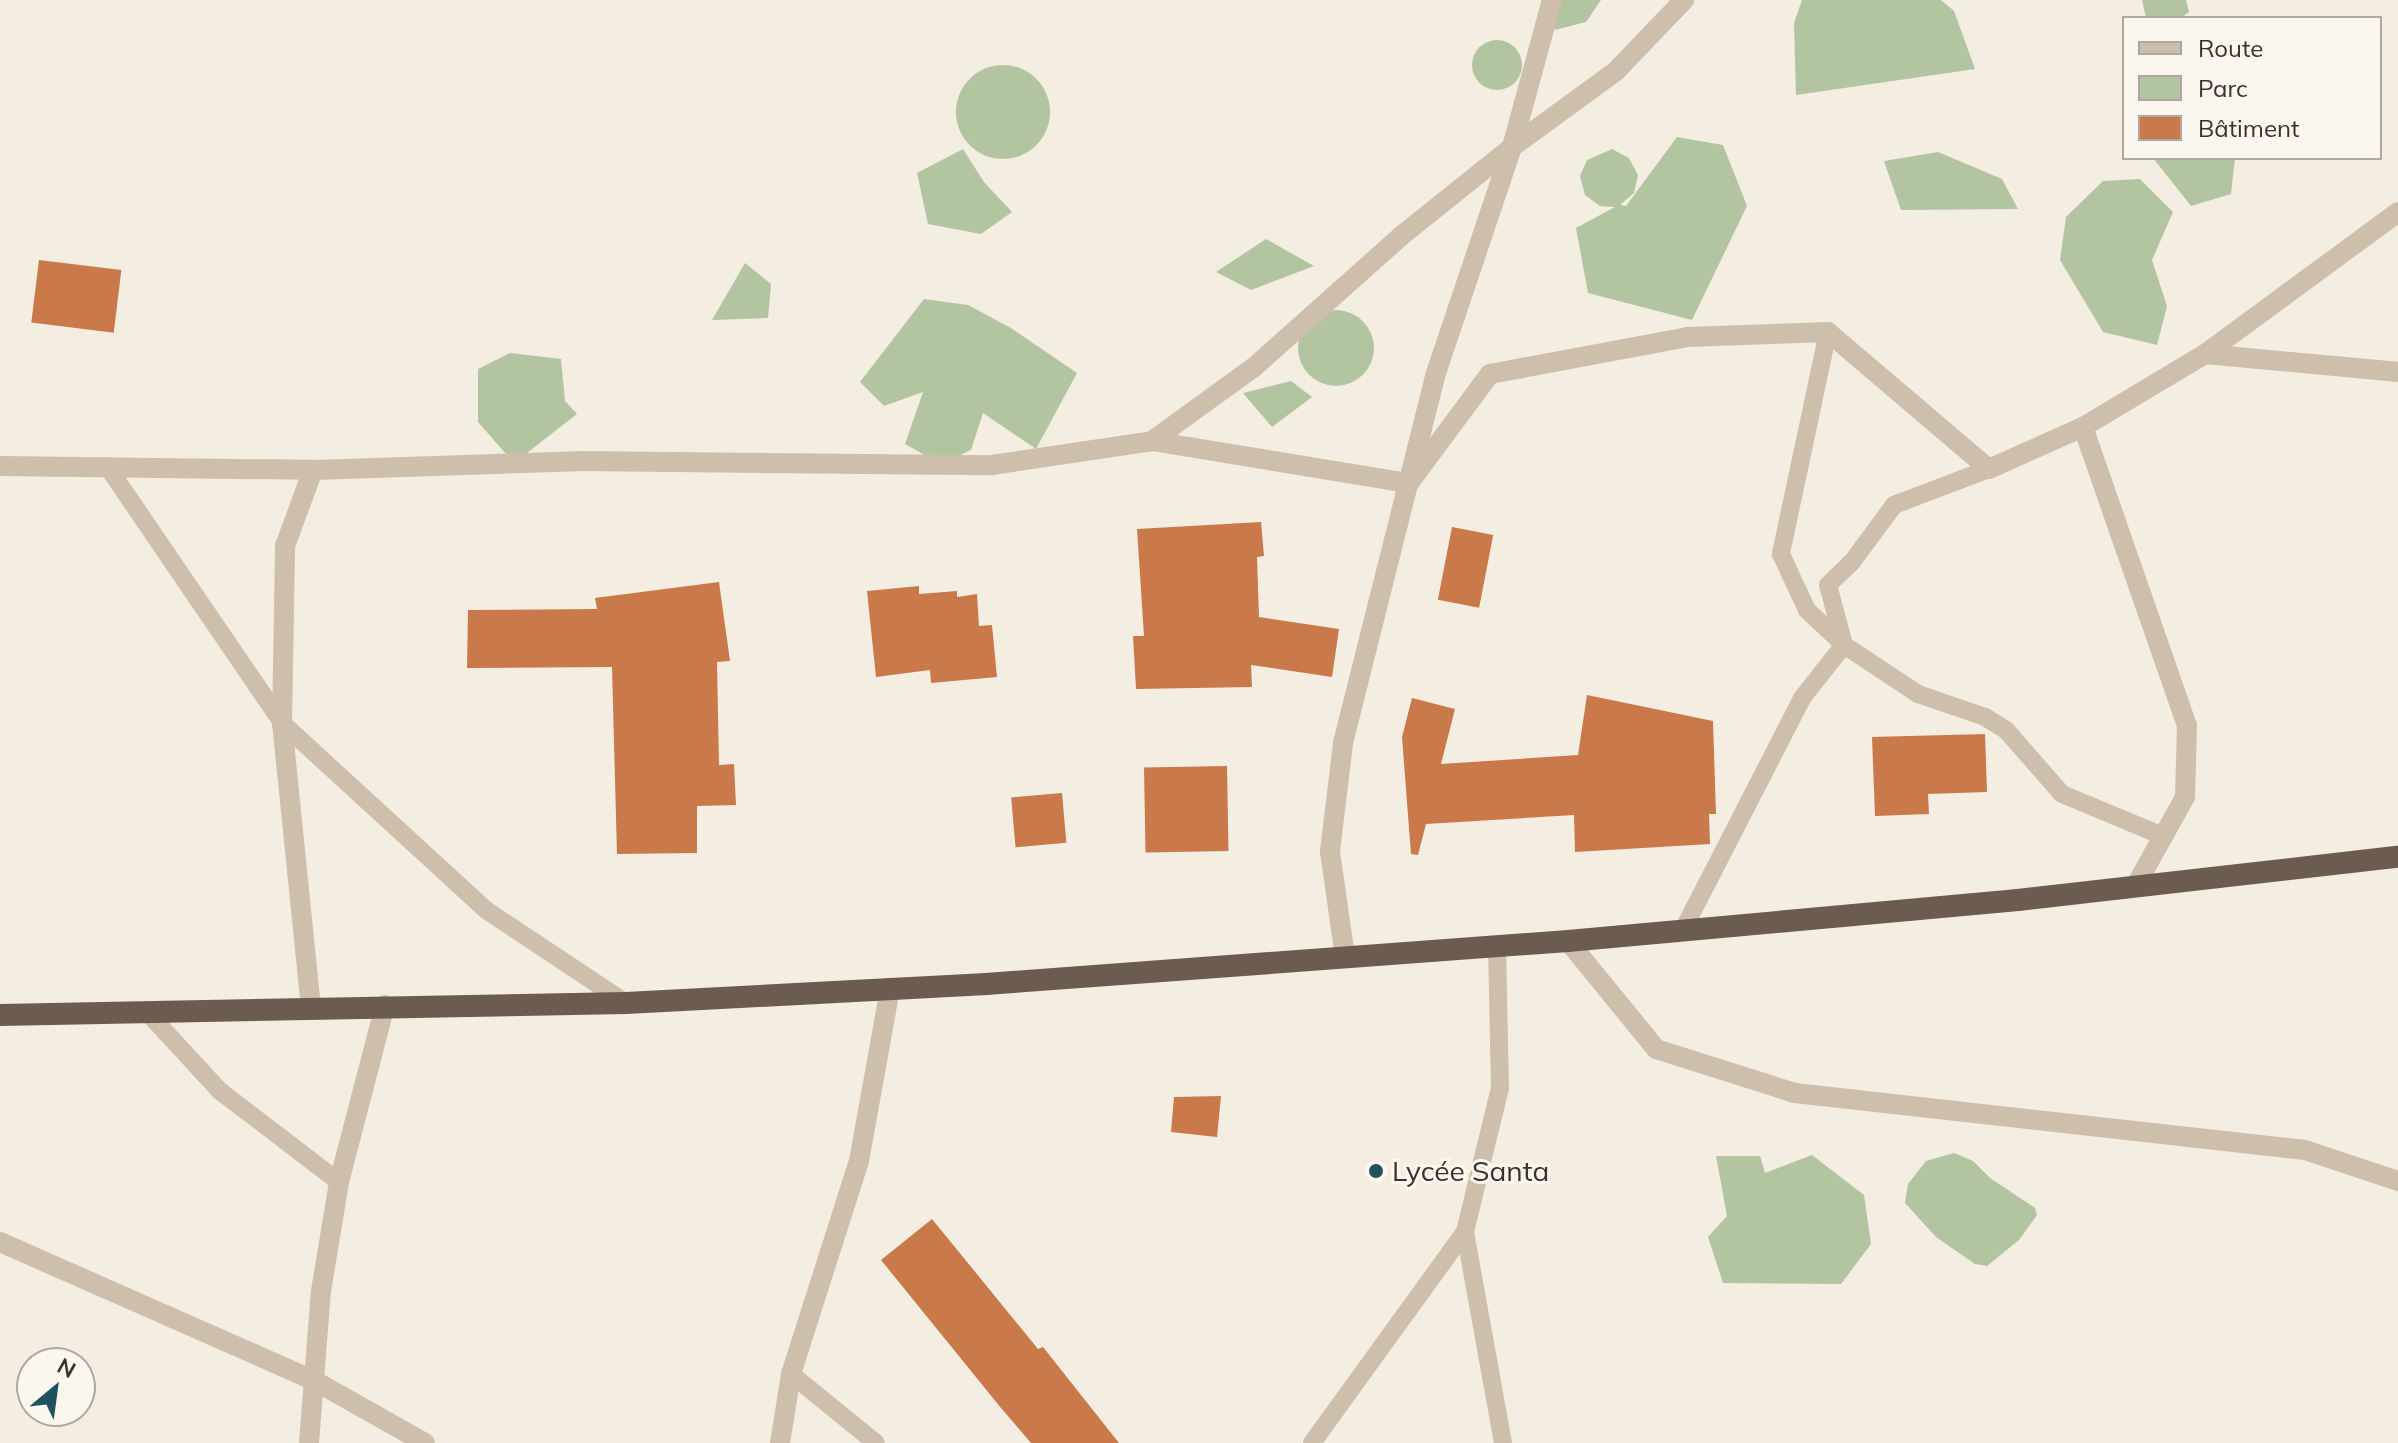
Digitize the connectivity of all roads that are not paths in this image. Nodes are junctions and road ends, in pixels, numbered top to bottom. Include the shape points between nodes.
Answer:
1 (1552, 0) edge
2 (1684, 0) edge
3 (1512, 147) junction
4 (2398, 212) edge
5 (1828, 332) junction
6 (2205, 354) junction
7 (2398, 372) edge
8 (2083, 427) junction
9 (1152, 441) junction
10 (0, 466) edge
11 (107, 466) junction
12 (1989, 469) junction
13 (313, 470) junction
14 (1409, 483) junction
15 (1844, 645) junction
16 (282, 723) junction
17 (2163, 836) junction
18 (2398, 857) edge
19 (2136, 885) junction
20 (1683, 930) junction
21 (1568, 941) junction
22 (1497, 946) junction
23 (1345, 957) junction
24 (890, 988) junction
25 (626, 1003) junction
26 (385, 1005) junction
27 (311, 1008) junction
28 (147, 1012) junction
29 (0, 1015) edge
30 (2398, 1181) edge
31 (339, 1182) junction
32 (1465, 1232) junction
33 (0, 1242) edge
34 (791, 1374) junction
35 (315, 1381) junction
36 (309, 1443) edge
37 (425, 1443) edge
38 (780, 1443) edge
39 (876, 1443) edge
40 (1312, 1443) edge
41 (1503, 1443) edge

1 - 3 street
2 - 3 street via 1615,72
3 - 9 street via 1401,236 1253,368
3 - 14 street via 1457,303
4 - 6 street
5 - 12 street
5 - 14 street via 1687,337 1490,374
5 - 15 lane via 1781,554 1807,610
6 - 7 street
6 - 8 street
8 - 12 street
8 - 17 street via 2187,725 2185,797
9 - 13 street via 992,465 578,461
9 - 14 street
10 - 11 street
11 - 13 street
11 - 16 lane
12 - 15 lane via 1894,505 1828,585
13 - 16 street via 285,546
14 - 23 street via 1343,743 1330,851
15 - 17 lane via 1918,694 1985,717 2006,730 2062,794
15 - 20 lane via 1802,698
16 - 25 lane via 486,910
16 - 27 street
17 - 19 street
18 - 19 highway
19 - 20 highway
20 - 21 highway
21 - 22 highway
21 - 30 street via 1656,1049 1795,1093 2305,1150
22 - 23 highway
22 - 32 lane via 1500,1088
23 - 24 highway
24 - 25 highway
24 - 34 street via 859,1161
25 - 26 highway
26 - 27 highway
26 - 31 street
27 - 28 highway
28 - 29 highway
28 - 31 lane via 220,1091
31 - 35 street via 321,1291
32 - 40 lane
32 - 41 lane
33 - 35 street
34 - 38 street
34 - 39 lane
35 - 36 street
35 - 37 street

